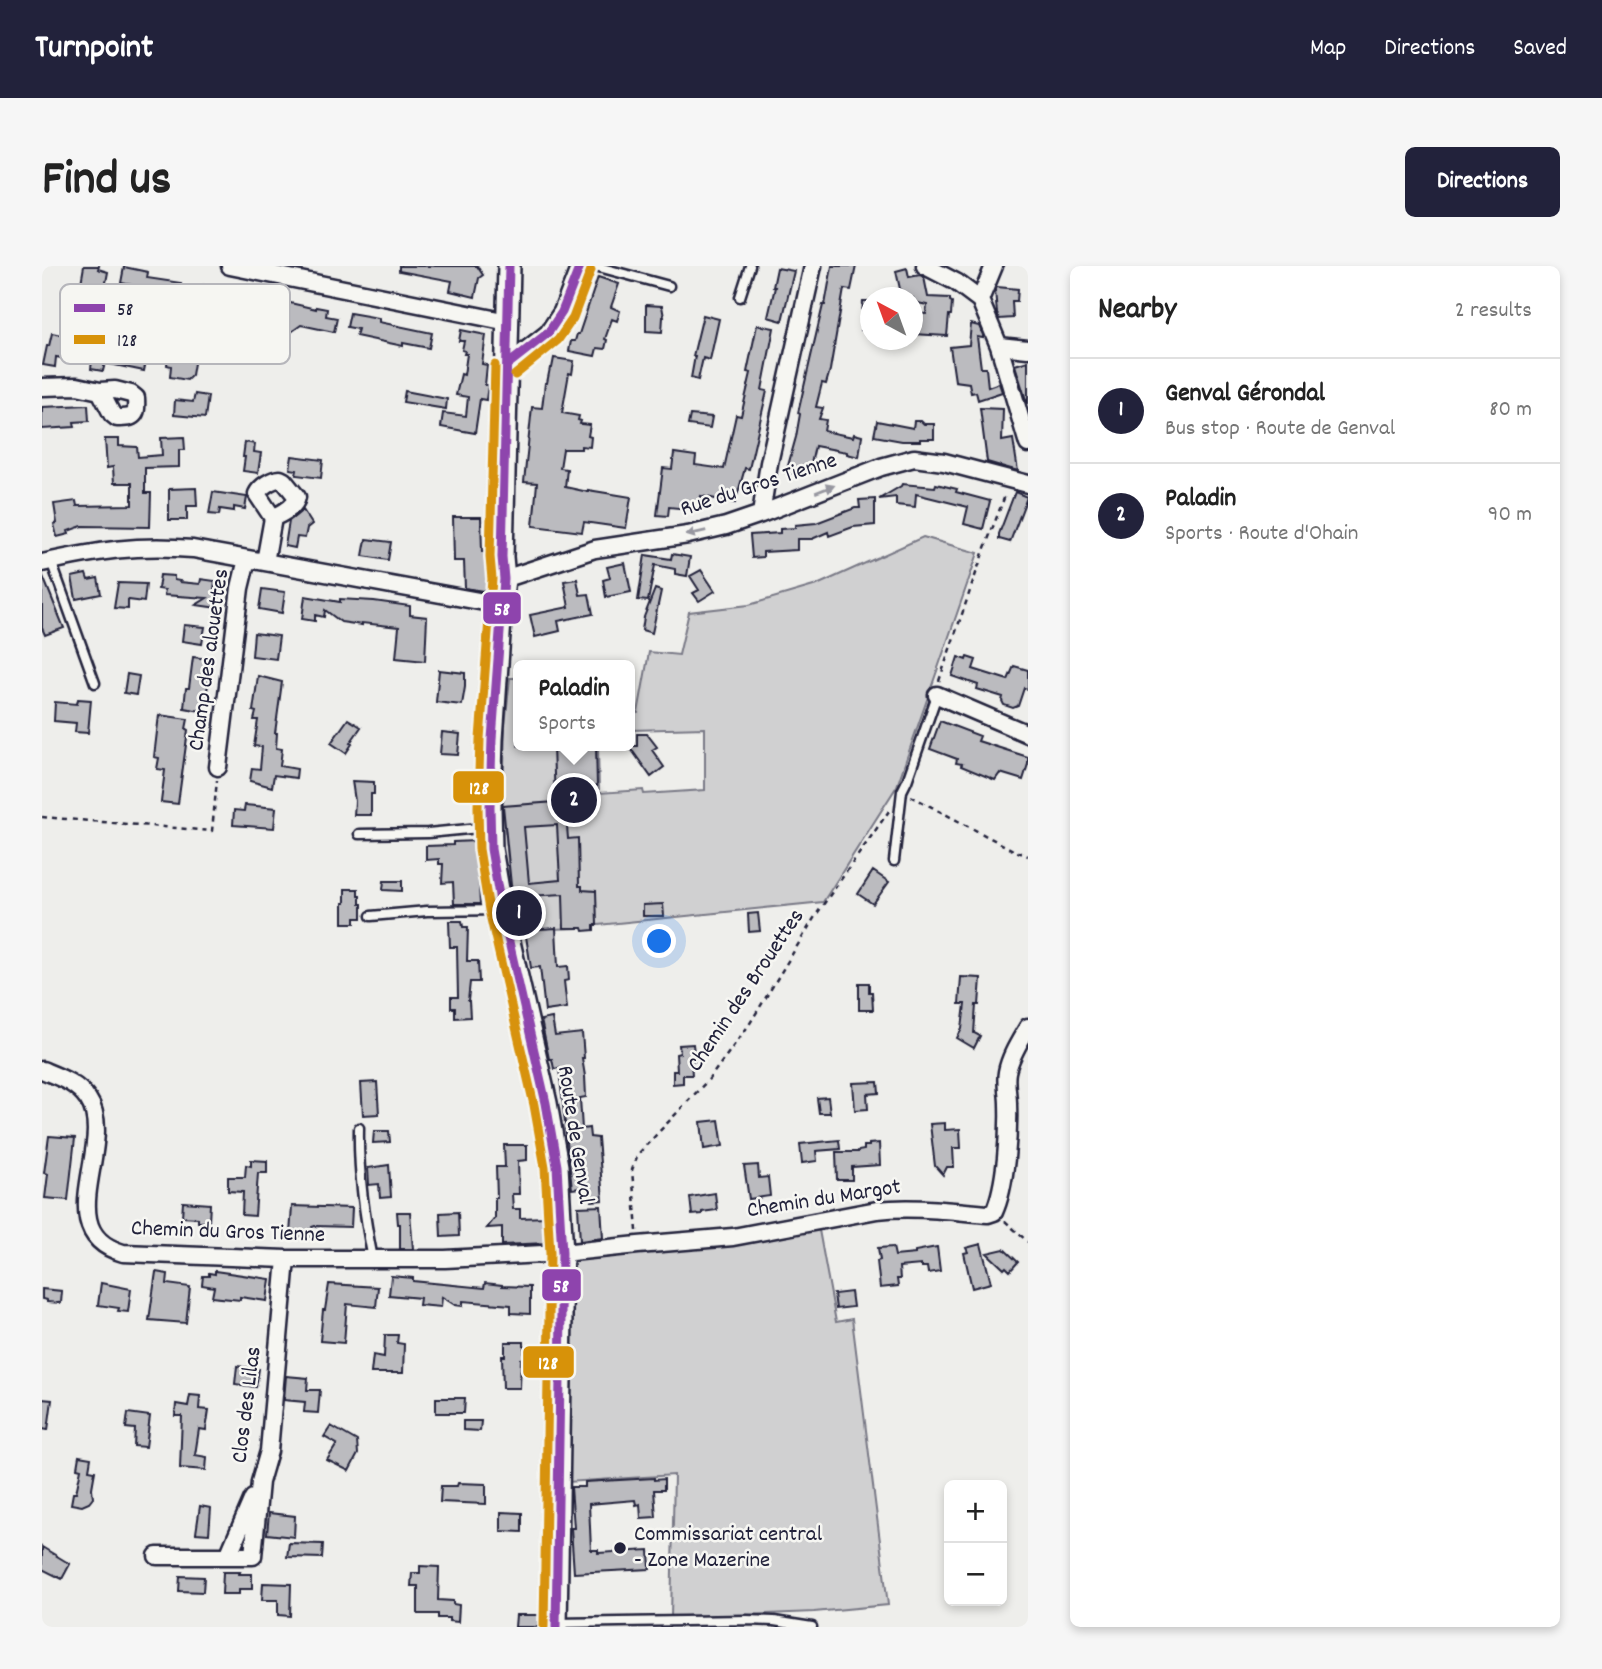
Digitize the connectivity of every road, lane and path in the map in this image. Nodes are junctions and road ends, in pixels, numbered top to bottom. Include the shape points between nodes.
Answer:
1 (230, 266) edge
2 (509, 266) edge
3 (580, 266) edge
4 (595, 266) edge
5 (750, 266) edge
6 (813, 266) edge
7 (925, 266) edge
8 (994, 266) edge
9 (668, 286) dead end
10 (740, 297) dead end
11 (981, 300) junction
12 (508, 322) junction
13 (999, 346) junction
14 (1028, 349) edge
15 (507, 365) junction
16 (42, 387) edge
17 (100, 391) dead end
18 (1028, 444) edge
19 (1012, 479) junction
20 (1028, 484) edge
21 (761, 514) junction
22 (273, 518) dead end
23 (247, 559) junction
24 (46, 562) edge
25 (265, 562) junction
26 (504, 579) junction
27 (500, 605) junction
28 (95, 683) dead end
29 (937, 695) junction
30 (1028, 734) edge
31 (218, 767) joint
32 (902, 791) junction
33 (42, 817) edge
34 (491, 827) junction
35 (359, 834) dead end
36 (1028, 856) edge
37 (894, 861) dead end
38 (502, 909) junction
39 (371, 916) dead end
40 (1028, 1027) edge
41 (42, 1070) edge
42 (359, 1128) dead end
43 (994, 1212) junction
44 (1028, 1242) edge
45 (638, 1245) junction
46 (562, 1253) junction
47 (286, 1259) junction
48 (373, 1259) junction
49 (260, 1482) junction
50 (157, 1556) dead end
51 (228, 1556) junction
52 (556, 1625) edge
53 (812, 1627) edge

1 - 12 street
2 - 12 main road, Route de Genval
3 - 15 street via 562,312 548,333
4 - 9 lane
5 - 10 lane
6 - 21 street
7 - 11 street
8 - 11 street
11 - 13 street
12 - 15 main road, Route de Genval
13 - 14 street
13 - 18 street
15 - 26 main road, Route de Genval
16 - 17 street
19 - 20 street, Rue du Gros Tienne
21 -> 19 street, Rue du Gros Tienne via 914,458
19 - 29 path
21 -> 26 street, Rue du Gros Tienne via 688,535 595,549
22 - 25 street
23 - 24 street via 147,546
23 - 25 street
23 - 31 street, Champ des alouettes
24 - 28 lane
25 - 27 street
26 - 27 main road, Route de Genval
27 - 34 main road, Route de Genval
29 - 30 street
29 - 32 lane
31 - 33 path via 212,831
32 - 36 path
32 - 37 lane
32 - 45 path, Chemin des Brouettes via 709,1079 638,1154 632,1170
34 - 35 lane
34 - 38 main road, Route de Genval
38 - 39 lane
38 - 46 main road, Route de Genval via 552,1135
40 - 43 street via 1007,1072 1006,1152
41 - 47 street, Chemin du Gros Tienne via 77,1087 94,1110 88,1217 91,1231 103,1245 123,1253
42 - 48 lane via 361,1190
43 - 44 path
43 - 45 street, Chemin du Margot via 894,1208 733,1237
45 - 46 street, Chemin du Margot
46 - 48 street, Chemin du Gros Tienne
46 - 52 main road, Route de Genval
47 - 48 street, Chemin du Gros Tienne
47 - 49 street, Clos des Lilas via 269,1451
49 - 51 street
49 - 51 street, Clos des Lilas via 253,1556
50 - 51 street
52 - 53 lane via 747,1620

